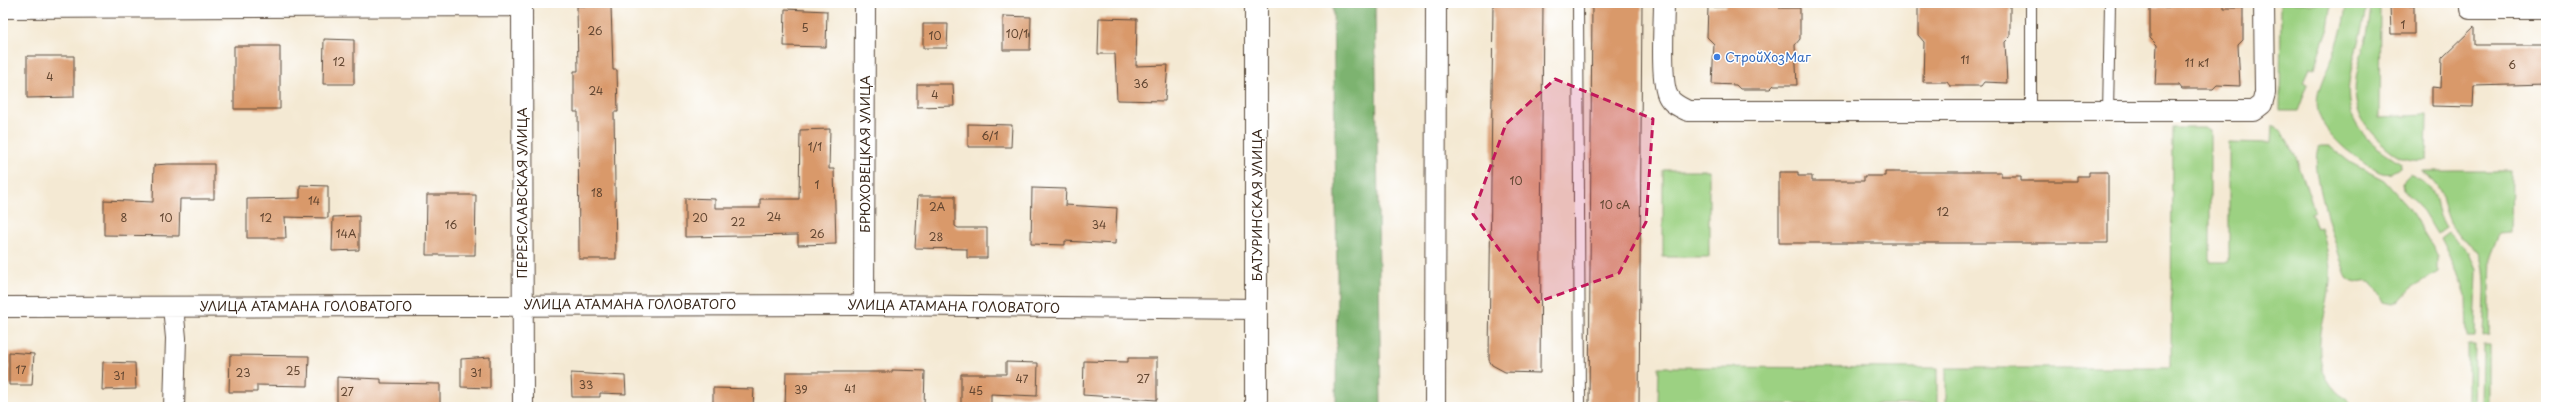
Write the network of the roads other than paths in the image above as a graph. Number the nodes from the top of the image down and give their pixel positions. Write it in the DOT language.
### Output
graph roads {
  1 [pos="865,3"];
  2 [pos="1256,3"];
  3 [pos="1436,3"];
  4 [pos="1578,3"];
  5 [pos="1664,3"];
  6 [pos="2031,3"];
  7 [pos="2110,3"];
  8 [pos="2264,3"];
  9 [pos="522,5"];
  10 [pos="2470,6"];
  11 [pos="3,8"];
  12 [pos="2546,9"];
  13 [pos="2031,113"];
  14 [pos="2108,113"];
  15 [pos="523,304"];
  16 [pos="864,305"];
  17 [pos="3,307"];
  18 [pos="173,307"];
  19 [pos="1257,309"];
  20 [pos="174,407"];
  21 [pos="523,407"];
  22 [pos="1256,407"];
  23 [pos="1435,407"];
  24 [pos="1580,407"];
  1 -- 16 [label="street, БРЮХОВЕЦКАЯ УЛИЦА"];
  2 -- 19 [label="street, БАТУРИНСКАЯ УЛИЦА"];
  3 -- 23 [label="street"];
  4 -- 24 [label="lane"];
  5 -- 13 [label="street"];
  6 -- 13 [label="lane"];
  7 -- 14 [label="lane"];
  8 -- 14 [label="street"];
  9 -- 11 [label="street"];
  9 -- 15 [label="street, ПЕРЕЯСЛАВСКАЯ УЛИЦА"];
  10 -- 12 [label="street"];
  13 -- 14 [label="street"];
  15 -- 16 [label="street, УЛИЦА АТАМАНА ГОЛОВАТОГО"];
  15 -- 18 [label="street, УЛИЦА АТАМАНА ГОЛОВАТОГО"];
  15 -- 21 [label="street, ПЕРЕЯСЛАВСКАЯ УЛИЦА"];
  16 -- 19 [label="street, УЛИЦА АТАМАНА ГОЛОВАТОГО"];
  17 -- 18 [label="street, УЛИЦА АТАМАНА ГОЛОВАТОГО"];
  18 -- 20 [label="street"];
  19 -- 22 [label="street, БАТУРИНСКАЯ УЛИЦА"];
}
